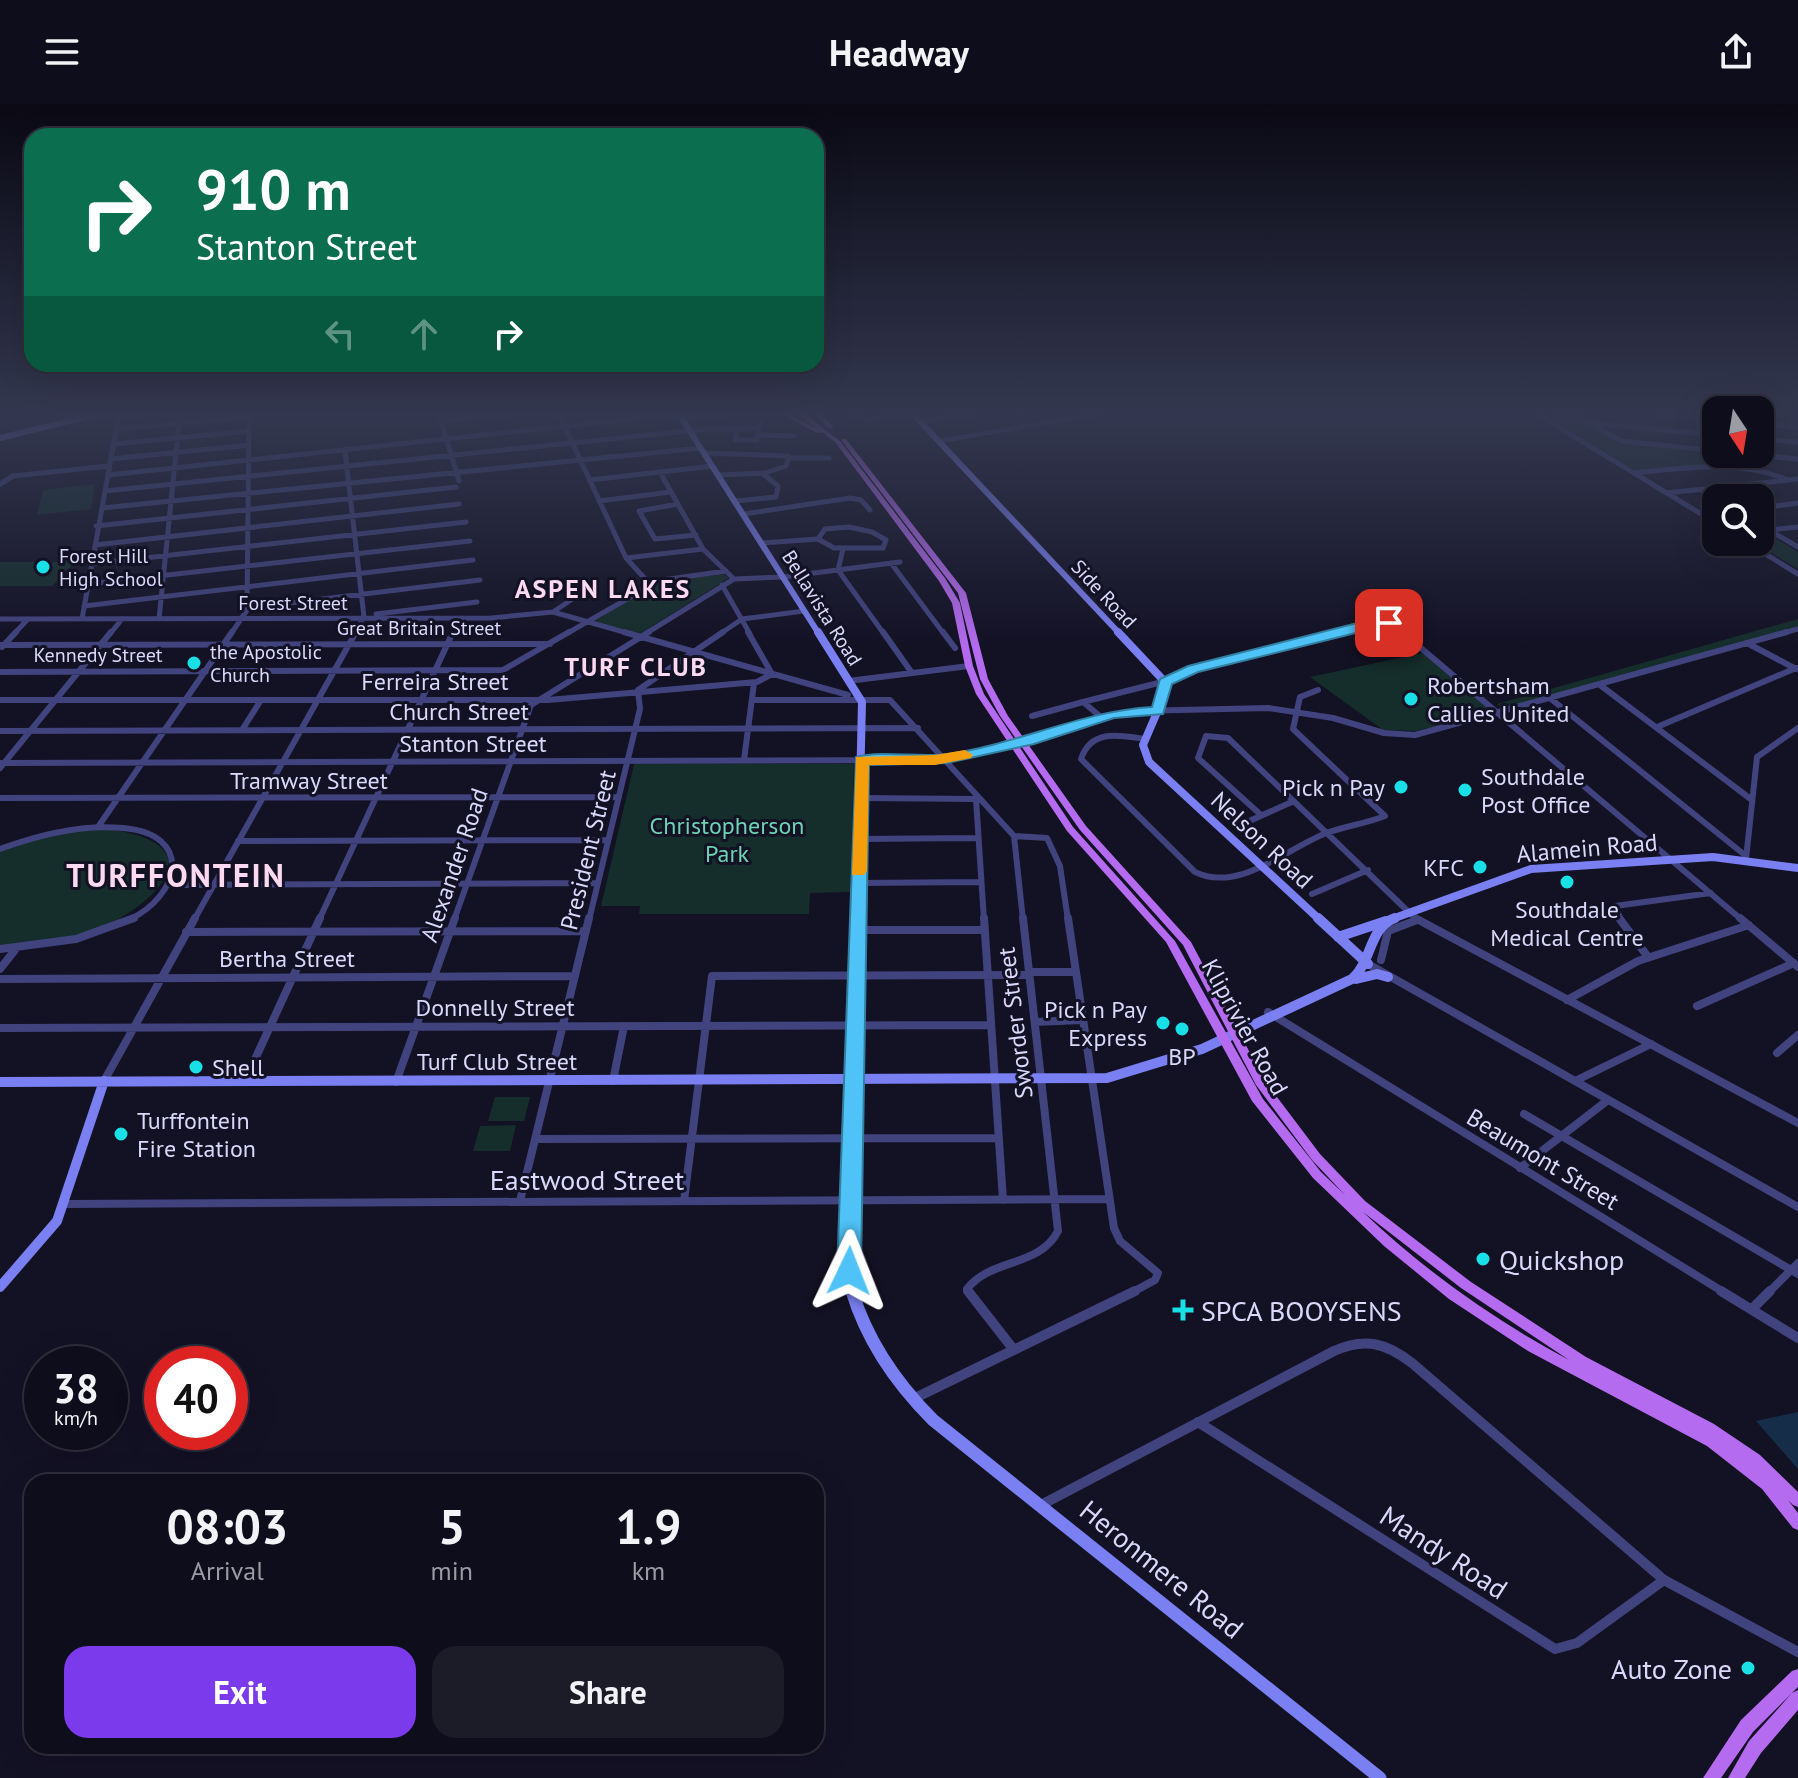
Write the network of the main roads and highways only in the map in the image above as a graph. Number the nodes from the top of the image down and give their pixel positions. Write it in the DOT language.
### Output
graph roads {
  1 [pos="875,492"];
  2 [pos="885,492"];
  3 [pos="1018,743"];
  4 [pos="1226,1035"];
  5 [pos="1798,1501"];
  6 [pos="1798,1524"];
  7 [pos="1798,1676"];
  8 [pos="1798,1698"];
  9 [pos="1715,1776"];
  10 [pos="1736,1778"];
  1 -- 3 [label="main road, Kliprivier Road"];
  2 -- 3 [label="main road, Kliprivier Road"];
  3 -- 4 [label="main road, Kliprivier Road"];
  4 -- 5 [label="main road, Kliprivier Road"];
  4 -- 6 [label="main road, Kliprivier Road"];
  7 -- 9 [label="main road"];
  8 -- 10 [label="main road"];
}
